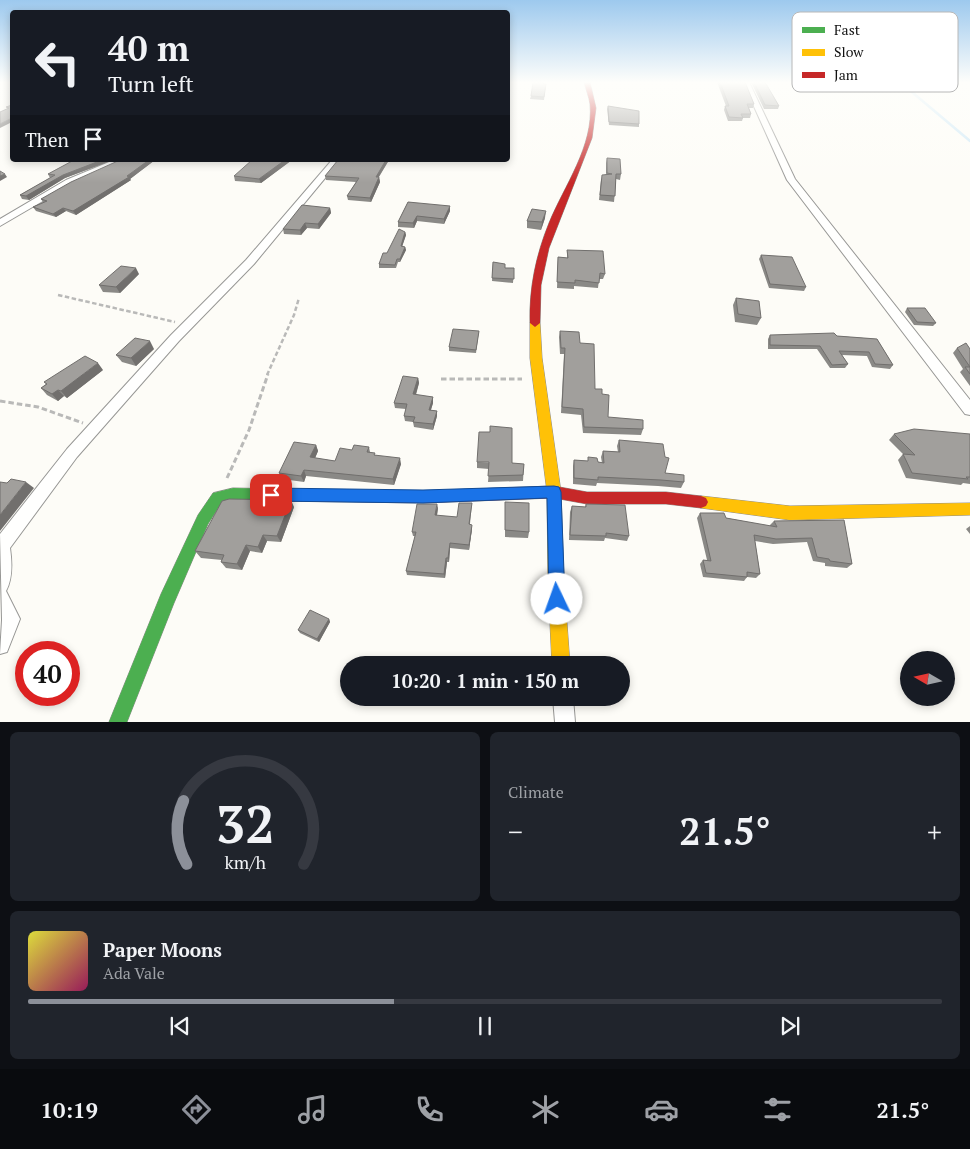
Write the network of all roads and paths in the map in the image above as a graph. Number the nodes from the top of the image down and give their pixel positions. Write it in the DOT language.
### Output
graph roads {
  1 [pos="592,116"];
  2 [pos="761,116"];
  3 [pos="116,162"];
  4 [pos="334,162"];
  5 [pos="0,223"];
  6 [pos="58,295"];
  7 [pos="299,298"];
  8 [pos="188,325"];
  9 [pos="441,379"];
  10 [pos="538,379"];
  11 [pos="0,400"];
  12 [pos="970,410"];
  13 [pos="96,426"];
  14 [pos="554,492"];
  15 [pos="218,497"];
  16 [pos="970,510"];
  17 [pos="1,547"];
  18 [pos="0,585"];
  19 [pos="0,598"];
  20 [pos="0,644"];
  21 [pos="560,656"];
  22 [pos="564,706"];
  23 [pos="118,722"];
  24 [pos="565,722"];
  1 -- 10 [label="street"];
  2 -- 12 [label="street"];
  3 -- 5 [label="street"];
  4 -- 8 [label="street"];
  6 -- 8 [label="path"];
  7 -- 15 [label="path"];
  8 -- 13 [label="street"];
  9 -- 10 [label="path"];
  10 -- 14 [label="street"];
  11 -- 13 [label="path"];
  13 -- 17 [label="street"];
  14 -- 15 [label="street"];
  14 -- 16 [label="street"];
  14 -- 21 [label="street"];
  15 -- 23 [label="street"];
  17 -- 18 [label="street"];
  19 -- 20 [label="street"];
  22 -- 24 [label="street"];
}
